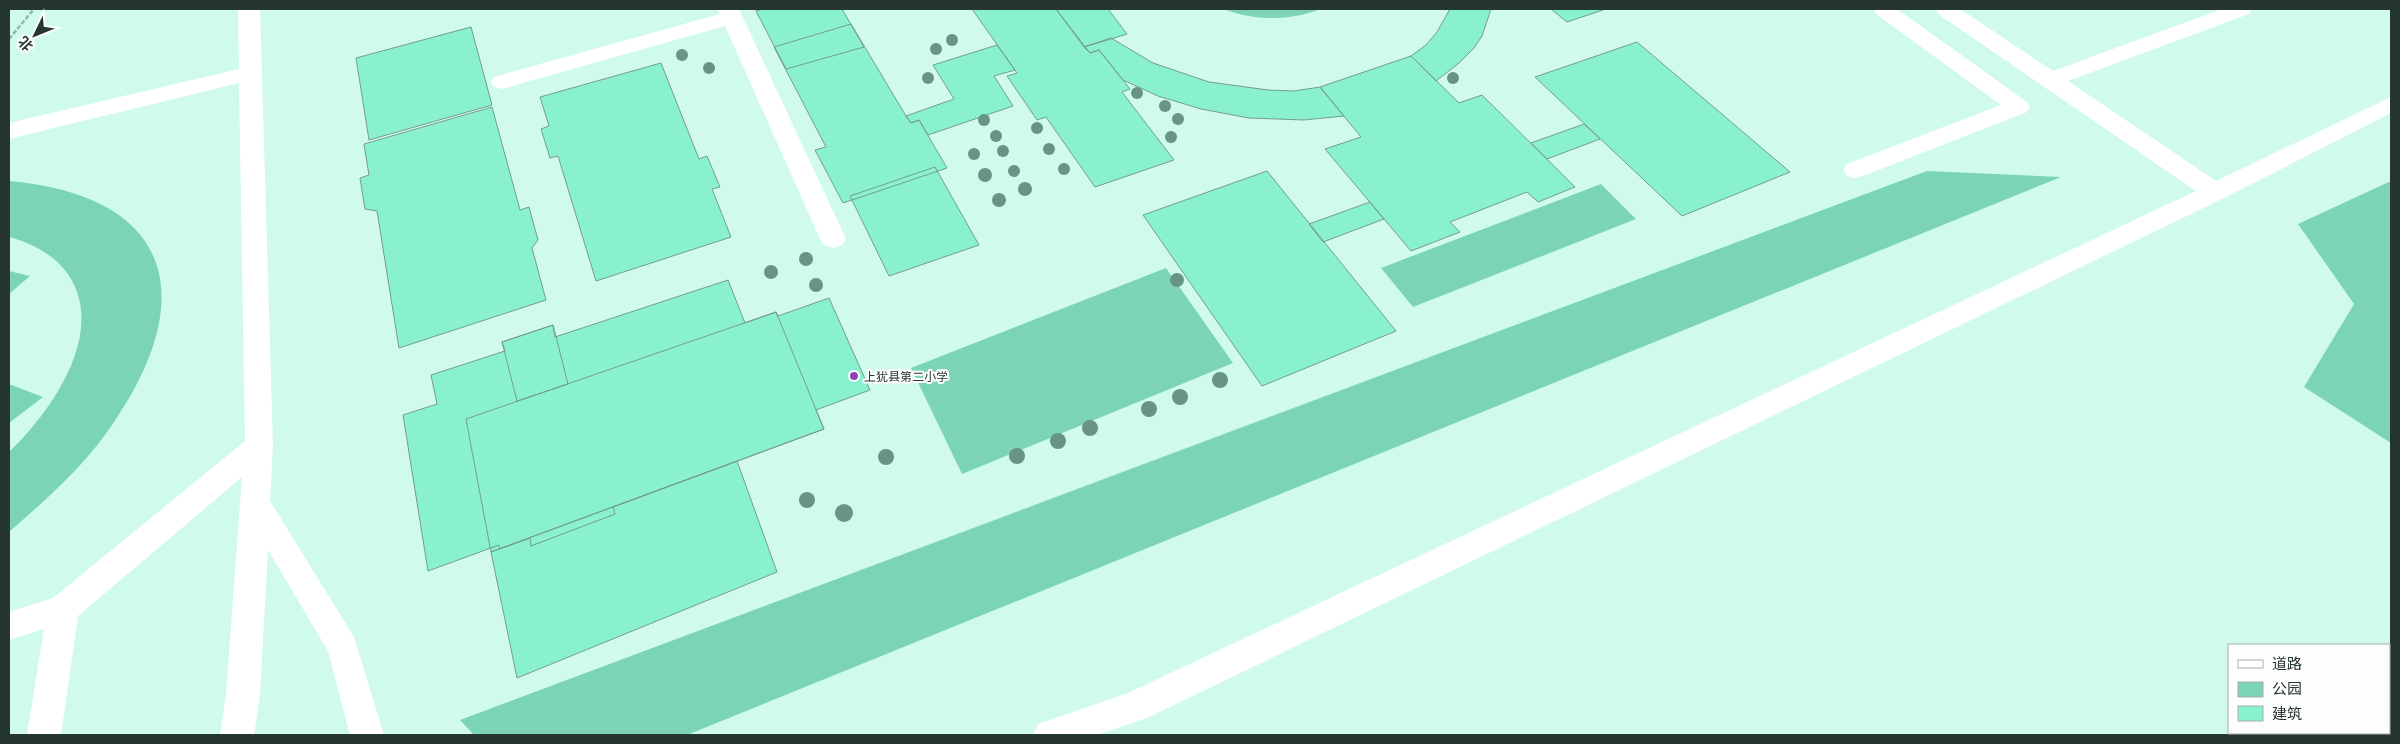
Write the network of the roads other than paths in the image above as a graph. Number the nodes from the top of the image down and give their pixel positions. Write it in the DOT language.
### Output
graph roads {
  1 [pos="249,9"];
  2 [pos="1884,9"];
  3 [pos="1946,9"];
  4 [pos="2242,9"];
  5 [pos="729,13"];
  6 [pos="250,73"];
  7 [pos="2050,80"];
  8 [pos="502,82"];
  9 [pos="2391,104"];
  10 [pos="9,130"];
  11 [pos="1855,170"];
  12 [pos="2215,192"];
  13 [pos="833,239"];
  14 [pos="259,446"];
  15 [pos="256,502"];
  16 [pos="63,609"];
  17 [pos="9,626"];
  18 [pos="44,735"];
  19 [pos="237,735"];
  20 [pos="367,735"];
  21 [pos="1050,735"];
  1 -- 6 [label="street"];
  2 -- 11 [label="street"];
  3 -- 7 [label="street"];
  4 -- 7 [label="street"];
  5 -- 8 [label="street"];
  5 -- 13 [label="street"];
  6 -- 10 [label="street"];
  6 -- 14 [label="street"];
  7 -- 12 [label="street"];
  9 -- 12 [label="street"];
  12 -- 21 [label="street"];
  14 -- 15 [label="street"];
  14 -- 16 [label="street"];
  15 -- 19 [label="street"];
  15 -- 20 [label="street"];
  16 -- 17 [label="street"];
  16 -- 18 [label="street"];
}
